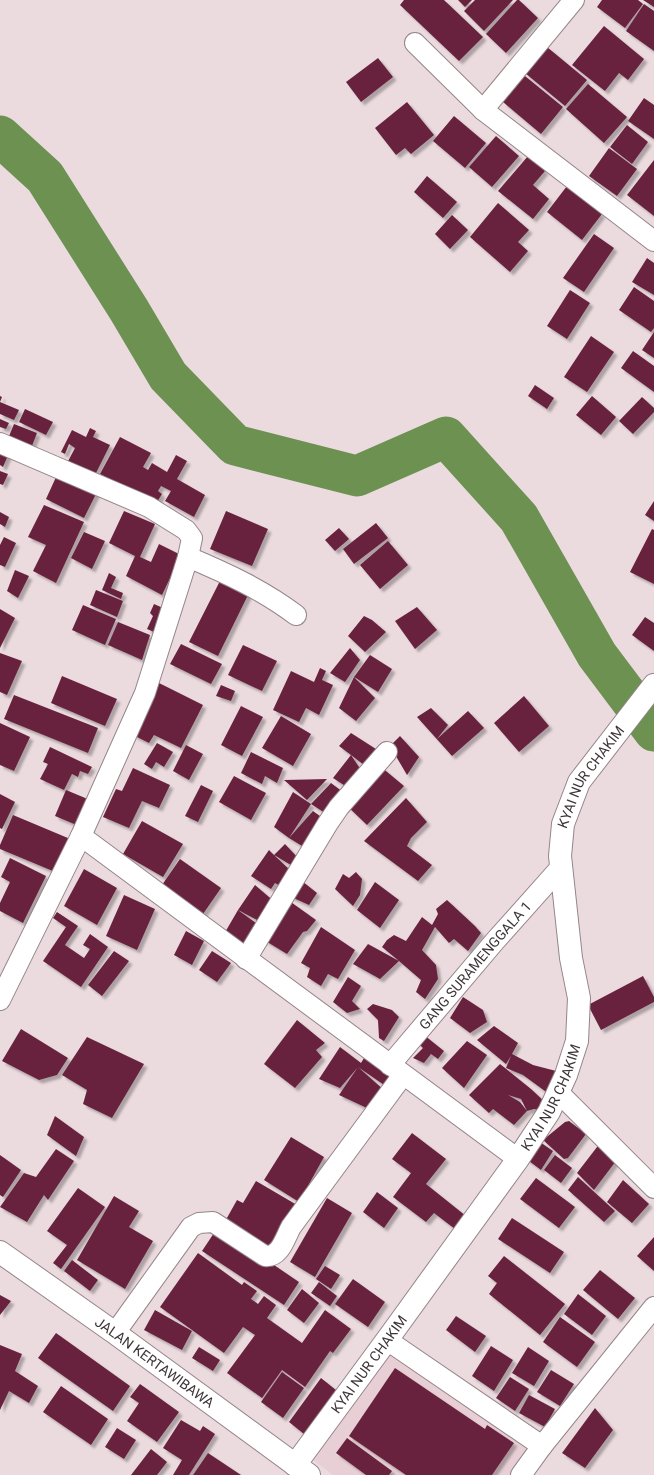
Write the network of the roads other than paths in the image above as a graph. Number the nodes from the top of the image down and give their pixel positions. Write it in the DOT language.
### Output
graph roads {
  1 [pos="574,0"];
  2 [pos="415,43"];
  3 [pos="483,110"];
  4 [pos="653,238"];
  5 [pos="0,443"];
  6 [pos="188,557"];
  7 [pos="296,615"];
  8 [pos="654,685"];
  9 [pos="387,752"];
  10 [pos="81,836"];
  11 [pos="562,868"];
  12 [pos="246,958"];
  13 [pos="0,1000"];
  14 [pos="396,1070"];
  15 [pos="558,1092"];
  16 [pos="518,1159"];
  17 [pos="654,1188"];
  18 [pos="0,1252"];
  19 [pos="650,1319"];
  20 [pos="115,1333"];
  21 [pos="387,1340"];
  22 [pos="542,1446"];
  23 [pos="297,1472"];
  24 [pos="521,1475"];
  1 -- 3 [label="street"];
  2 -- 3 [label="street"];
  3 -- 4 [label="street"];
  5 -- 6 [label="street"];
  6 -- 7 [label="street"];
  6 -- 10 [label="street"];
  8 -- 11 [label="street, KYAI NUR CHAKIM"];
  9 -- 12 [label="street"];
  10 -- 12 [label="street"];
  10 -- 13 [label="street"];
  11 -- 14 [label="street, GANG SURAMENGGALA 1"];
  11 -- 15 [label="street, KYAI NUR CHAKIM"];
  12 -- 14 [label="street"];
  14 -- 16 [label="street"];
  14 -- 20 [label="street, GANG SURAMENGGALA 1"];
  15 -- 16 [label="street, KYAI NUR CHAKIM"];
  15 -- 17 [label="street"];
  16 -- 21 [label="street, KYAI NUR CHAKIM"];
  18 -- 20 [label="street, JALAN KERTAWIBAWA"];
  19 -- 22 [label="street"];
  20 -- 23 [label="street, JALAN KERTAWIBAWA"];
  21 -- 22 [label="street"];
  21 -- 23 [label="street, KYAI NUR CHAKIM"];
  22 -- 24 [label="street"];
}
